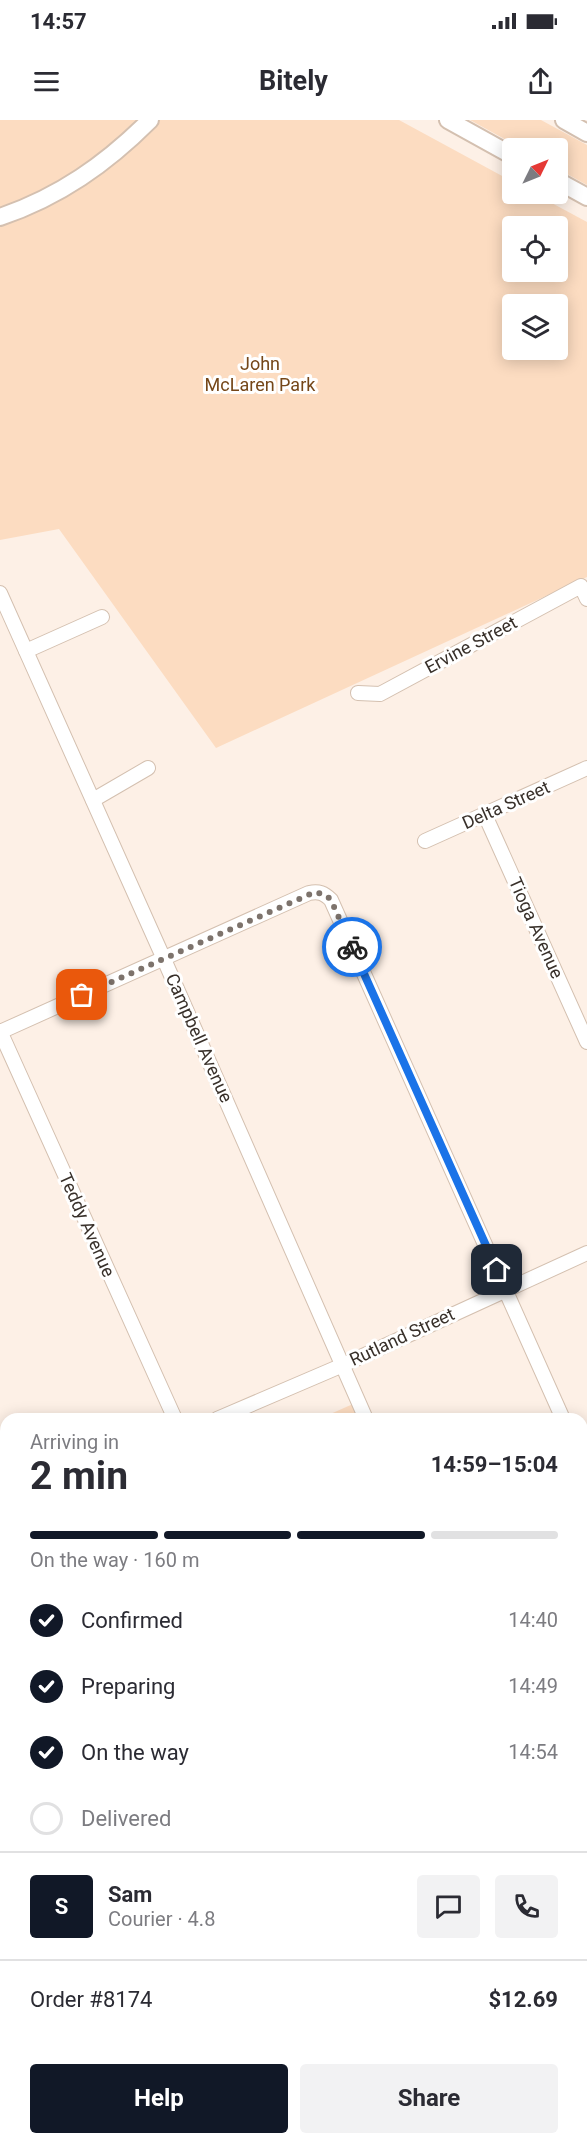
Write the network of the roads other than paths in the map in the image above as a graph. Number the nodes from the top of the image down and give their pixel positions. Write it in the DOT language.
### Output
graph roads {
  1 [pos="150,120"];
  2 [pos="448,120"];
  3 [pos="569,121"];
  4 [pos="587,133"];
  5 [pos="502,150"];
  6 [pos="568,187"];
  7 [pos="587,197"];
  8 [pos="0,217"];
  9 [pos="584,592"];
  10 [pos="0,593"];
  11 [pos="102,617"];
  12 [pos="26,651"];
  13 [pos="358,693"];
  14 [pos="148,768"];
  15 [pos="587,768"];
  16 [pos="93,800"];
  17 [pos="485,815"];
  18 [pos="425,841"];
  19 [pos="163,957"];
  20 [pos="0,1032"];
  21 [pos="587,1042"];
  22 [pos="587,1253"];
  23 [pos="506,1289"];
  24 [pos="343,1365"];
  25 [pos="172,1413"];
  26 [pos="231,1413"];
  27 [pos="363,1413"];
  28 [pos="560,1413"];
  1 -- 8 [label="street"];
  2 -- 5 [label="street"];
  3 -- 4 [label="street"];
  6 -- 7 [label="street"];
  9 -- 13 [label="street, Ervine Street"];
  10 -- 12 [label="street, Campbell Avenue"];
  11 -- 12 [label="street"];
  12 -- 16 [label="street, Campbell Avenue"];
  14 -- 16 [label="street"];
  15 -- 17 [label="street, Delta Street"];
  16 -- 19 [label="street, Campbell Avenue"];
  17 -- 18 [label="street, Delta Street"];
  17 -- 21 [label="street, Tioga Avenue"];
  19 -- 20 [label="street"];
  19 -- 23 [label="street"];
  19 -- 24 [label="street, Campbell Avenue"];
  20 -- 25 [label="street, Teddy Avenue"];
  22 -- 23 [label="street, Rutland Street"];
  23 -- 24 [label="street, Rutland Street"];
  23 -- 28 [label="street"];
  24 -- 26 [label="street, Rutland Street"];
  24 -- 27 [label="street, Campbell Avenue"];
}
